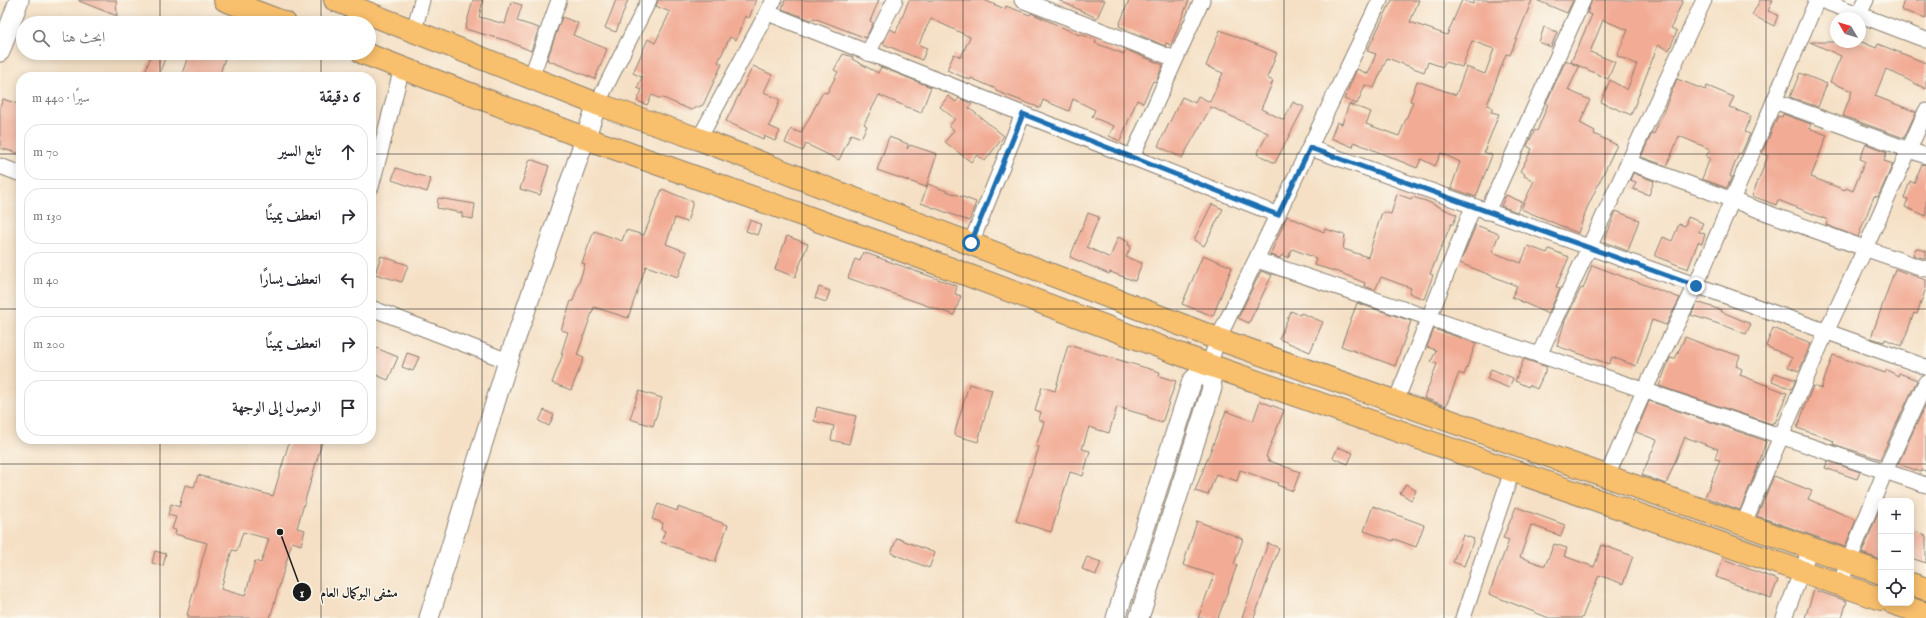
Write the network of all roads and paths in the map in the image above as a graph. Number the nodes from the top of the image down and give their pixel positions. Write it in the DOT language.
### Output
graph roads {
  1 [pos="19,0"];
  2 [pos="225,0"];
  3 [pos="335,0"];
  4 [pos="422,0"];
  5 [pos="560,0"];
  6 [pos="649,0"];
  7 [pos="894,0"];
  8 [pos="1022,0"];
  9 [pos="1202,0"];
  10 [pos="1380,0"];
  11 [pos="1582,0"];
  12 [pos="1704,0"];
  13 [pos="1817,0"];
  14 [pos="1821,0"];
  15 [pos="1866,0"];
  16 [pos="771,6"];
  17 [pos="1854,12"];
  18 [pos="1860,12"];
  19 [pos="266,16"];
  20 [pos="376,16"];
  21 [pos="376,16"];
  22 [pos="1866,17"];
  23 [pos="414,31"];
  24 [pos="1926,40"];
  25 [pos="0,52"];
  26 [pos="868,53"];
  27 [pos="376,58"];
  28 [pos="1175,60"];
  29 [pos="402,68"];
  30 [pos="531,78"];
  31 [pos="1774,101"];
  32 [pos="597,104"];
  33 [pos="1926,111"];
  34 [pos="1023,114"];
  35 [pos="585,138"];
  36 [pos="699,139"];
  37 [pos="1310,148"];
  38 [pos="1910,150"];
  39 [pos="1926,156"];
  40 [pos="1132,157"];
  41 [pos="1628,162"];
  42 [pos="0,166"];
  43 [pos="376,168"];
  44 [pos="16,172"];
  45 [pos="1733,199"];
  46 [pos="1473,206"];
  47 [pos="1487,212"];
  48 [pos="1278,215"];
  49 [pos="971,243"];
  50 [pos="1588,248"];
  51 [pos="1865,249"];
  52 [pos="1257,260"];
  53 [pos="1926,269"];
  54 [pos="1696,286"];
  55 [pos="376,310"];
  56 [pos="1428,318"];
  57 [pos="1826,332"];
  58 [pos="1218,339"];
  59 [pos="1539,355"];
  60 [pos="508,361"];
  61 [pos="1209,365"];
  62 [pos="1926,367"];
  63 [pos="1926,382"];
  64 [pos="1644,391"];
  65 [pos="1396,401"];
  66 [pos="1782,437"];
  67 [pos="1512,471"];
  68 [pos="1885,471"];
  69 [pos="1607,476"];
  70 [pos="1926,485"];
  71 [pos="1743,525"];
  72 [pos="1810,549"];
  73 [pos="1848,561"];
  74 [pos="1878,572"];
  75 [pos="1802,573"];
  76 [pos="1914,585"];
  77 [pos="1839,586"];
  78 [pos="1926,589"];
  79 [pos="1878,598"];
  80 [pos="1902,606"];
  81 [pos="1926,614"];
  82 [pos="429,618"];
  83 [pos="1116,618"];
  84 [pos="1139,618"];
  85 [pos="1463,618"];
  86 [pos="1784,618"];
  1 -- 25 [label="street"];
  2 -- 19 [label="highway"];
  3 -- 21 [label="highway"];
  4 -- 23 [label="street"];
  5 -- 30 [label="street"];
  6 -- 32 [label="street"];
  7 -- 26 [label="street"];
  8 -- 28 [label="street"];
  9 -- 28 [label="street"];
  10 -- 37 [label="street"];
  11 -- 47 [label="street"];
  12 -- 41 [label="street"];
  13 -- 31 [label="street"];
  14 -- 17 [label="street"];
  15 -- 18 [label="street"];
  16 -- 26 [label="street"];
  16 -- 36 [label="street"];
  20 -- 23 [label="highway"];
  22 -- 24 [label="street"];
  23 -- 30 [label="highway"];
  26 -- 34 [label="street"];
  27 -- 29 [label="highway"];
  28 -- 40 [label="street"];
  29 -- 35 [label="highway"];
  29 -- 43 [label="street"];
  30 -- 32 [label="highway"];
  31 -- 38 [label="street"];
  31 -- 45 [label="street"];
  32 -- 35 [label="street"];
  32 -- 36 [label="highway"];
  33 -- 38 [label="street"];
  34 -- 40 [label="street"];
  34 -- 49 [label="street"];
  35 -- 60 [label="street"];
  35 -- 61 [label="highway"];
  36 -- 49 [label="highway"];
  37 -- 46 [label="street"];
  37 -- 48 [label="street"];
  38 -- 39 [label="street"];
  38 -- 51 [label="street"];
  40 -- 48 [label="street"];
  41 -- 45 [label="street"];
  41 -- 50 [label="street"];
  42 -- 44 [label="street"];
  45 -- 51 [label="street"];
  45 -- 54 [label="street"];
  46 -- 47 [label="street"];
  46 -- 56 [label="street"];
  47 -- 50 [label="street"];
  48 -- 52 [label="street"];
  49 -- 58 [label="highway"];
  50 -- 54 [label="street"];
  50 -- 59 [label="street"];
  51 -- 53 [label="street"];
  51 -- 57 [label="street"];
  52 -- 56 [label="street"];
  52 -- 58 [label="street"];
  54 -- 57 [label="street"];
  54 -- 64 [label="street"];
  55 -- 60 [label="street"];
  56 -- 59 [label="street"];
  56 -- 65 [label="street"];
  57 -- 62 [label="street"];
  57 -- 66 [label="street"];
  58 -- 61 [label="street"];
  58 -- 65 [label="highway"];
  59 -- 64 [label="street"];
  60 -- 82 [label="street"];
  61 -- 67 [label="highway"];
  61 -- 83 [label="street"];
  61 -- 84 [label="street"];
  63 -- 68 [label="street"];
  64 -- 66 [label="street"];
  64 -- 69 [label="street"];
  65 -- 69 [label="highway"];
  66 -- 68 [label="street"];
  66 -- 71 [label="street"];
  67 -- 75 [label="highway"];
  67 -- 85 [label="street"];
  68 -- 70 [label="street"];
  68 -- 73 [label="street"];
  69 -- 71 [label="highway"];
  71 -- 72 [label="highway"];
  72 -- 73 [label="highway"];
  72 -- 75 [label="street"];
  73 -- 74 [label="highway"];
  73 -- 77 [label="street"];
  75 -- 77 [label="highway"];
  75 -- 86 [label="street"];
  76 -- 78 [label="highway"];
  77 -- 79 [label="highway"];
  80 -- 81 [label="highway"];
}
